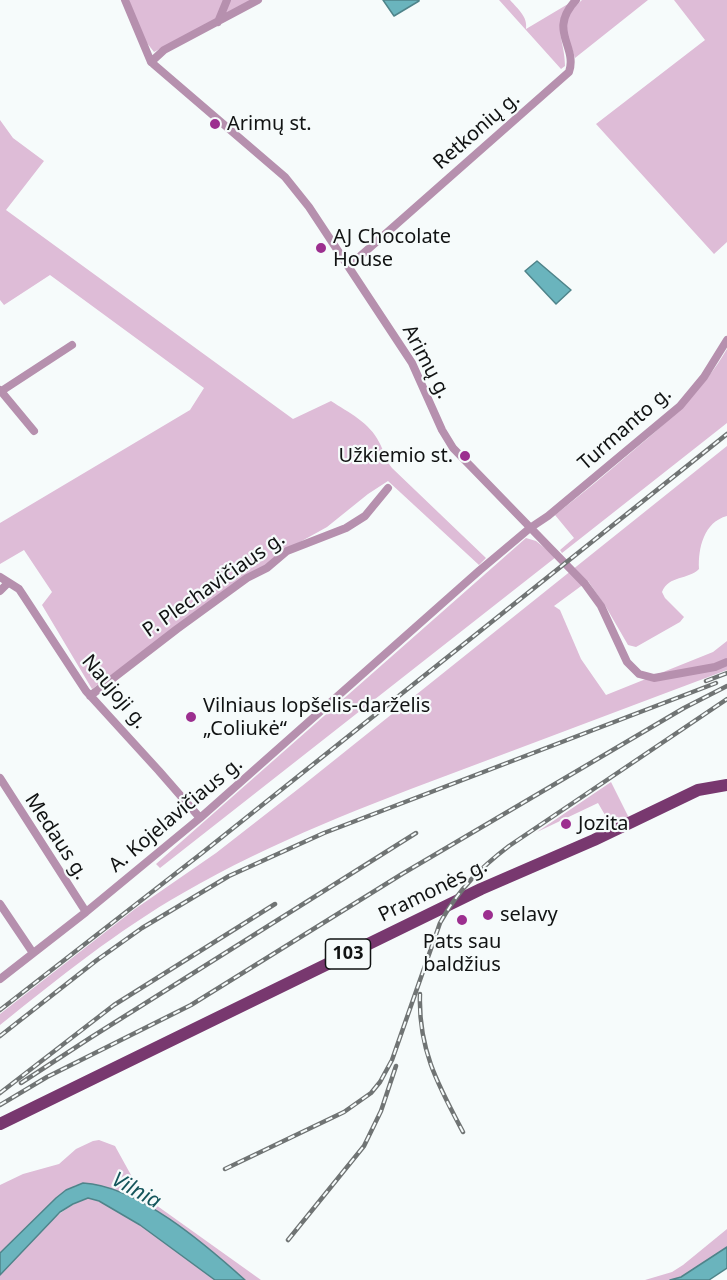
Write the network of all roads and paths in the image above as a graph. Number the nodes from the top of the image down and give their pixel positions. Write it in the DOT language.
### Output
graph roads {
  1 [pos="125,0"];
  2 [pos="227,0"];
  3 [pos="258,0"];
  4 [pos="576,0"];
  5 [pos="218,22"];
  6 [pos="151,62"];
  7 [pos="349,266"];
  8 [pos="727,340"];
  9 [pos="72,345"];
  10 [pos="0,391"];
  11 [pos="34,431"];
  12 [pos="388,488"];
  13 [pos="530,528"];
  14 [pos="0,578"];
  15 [pos="8,583"];
  16 [pos="0,591"];
  17 [pos="727,662"];
  18 [pos="90,696"];
  19 [pos="0,778"];
  20 [pos="727,785"];
  21 [pos="200,819"];
  22 [pos="0,904"];
  23 [pos="86,912"];
  24 [pos="33,953"];
  25 [pos="0,978"];
  26 [pos="0,1124"];
  1 -- 6 [label="street, Arimų g."];
  2 -- 5 [label="street"];
  3 -- 5 [label="street"];
  4 -- 7 [label="street, Retkonių g."];
  5 -- 6 [label="street"];
  6 -- 7 [label="street, Arimų g."];
  7 -- 13 [label="street, Arimų g."];
  8 -- 13 [label="street, Turmanto g."];
  9 -- 10 [label="street"];
  10 -- 11 [label="street"];
  12 -- 18 [label="street, P. Plechavičiaus g."];
  13 -- 17 [label="street, Arimų g."];
  13 -- 21 [label="street, A. Kojelavičiaus g."];
  14 -- 15 [label="street, Naujoji g."];
  15 -- 16 [label="street"];
  15 -- 18 [label="street, Naujoji g."];
  18 -- 21 [label="street, Naujoji g."];
  19 -- 23 [label="street, Medaus g."];
  20 -- 26 [label="main road, Pramonės g. / 103"];
  21 -- 23 [label="street, A. Kojelavičiaus g."];
  22 -- 24 [label="street"];
  23 -- 24 [label="street, A. Kojelavičiaus g."];
  24 -- 25 [label="street, A. Kojelavičiaus g."];
}
